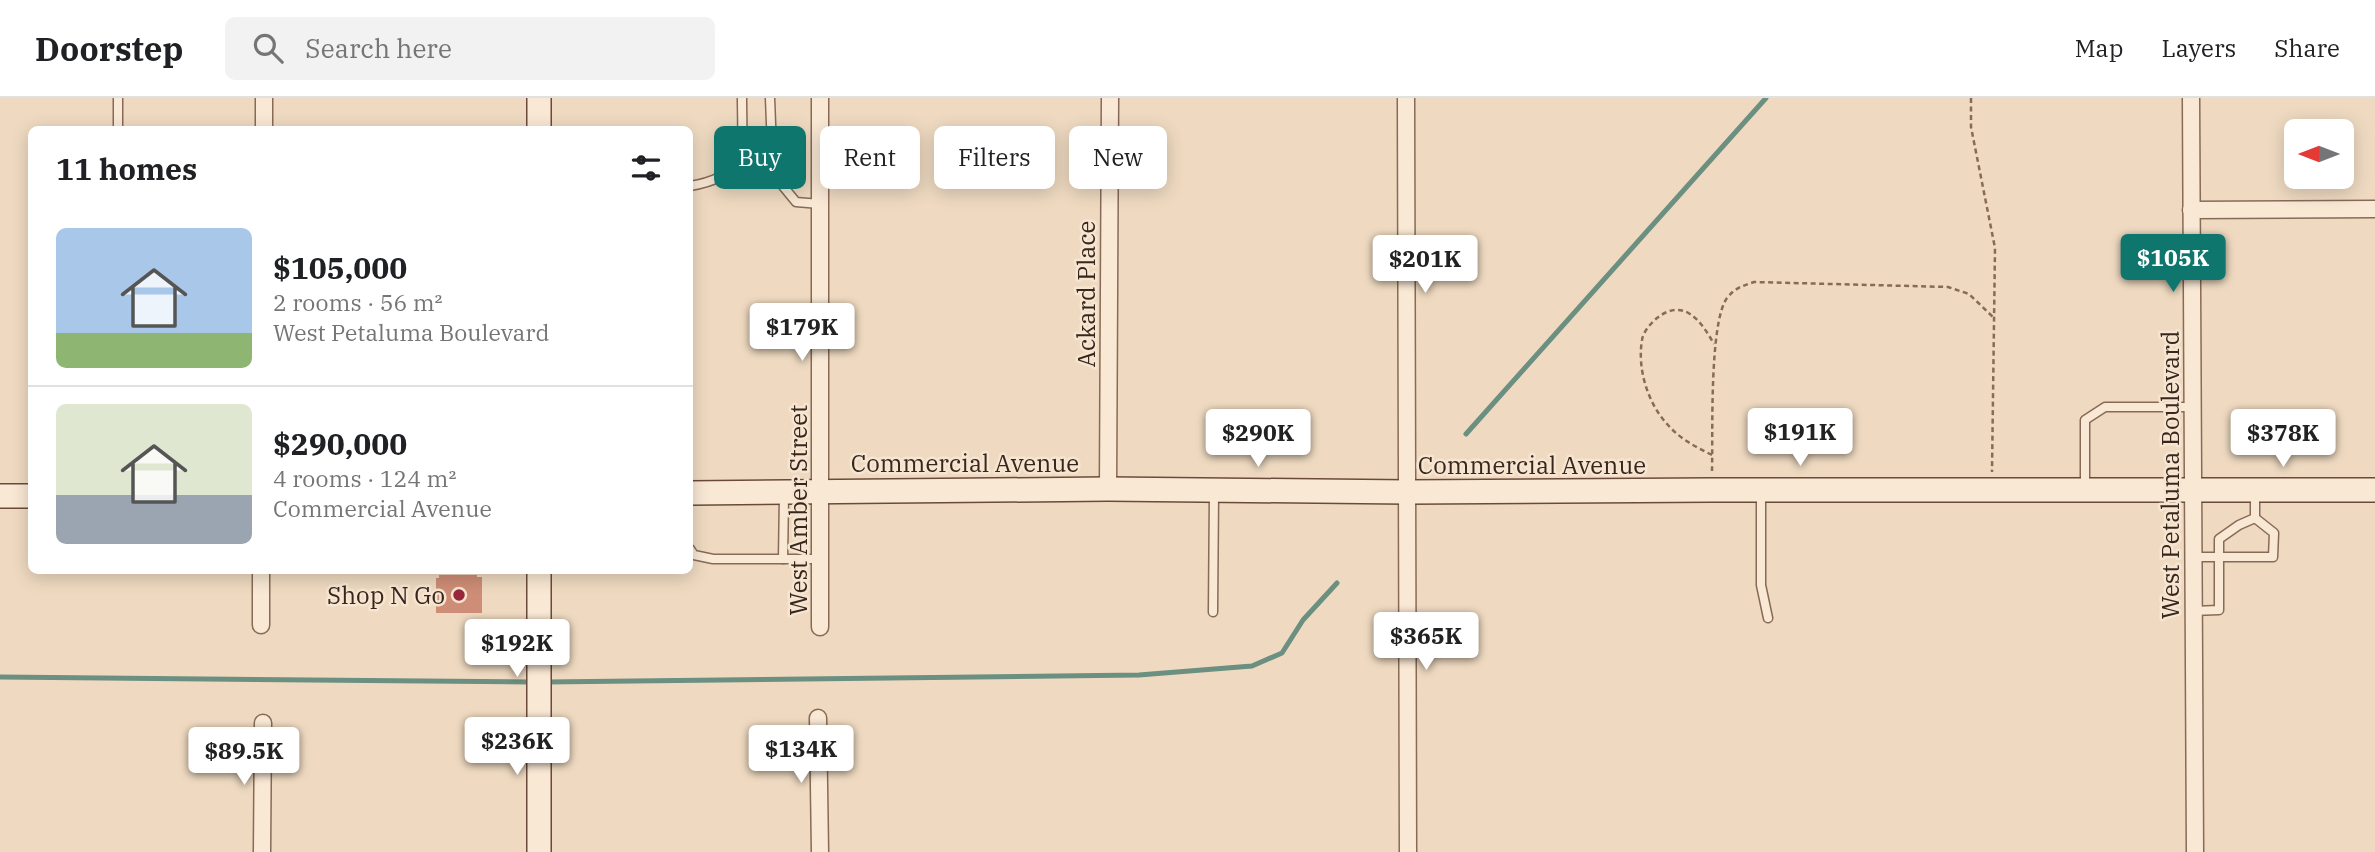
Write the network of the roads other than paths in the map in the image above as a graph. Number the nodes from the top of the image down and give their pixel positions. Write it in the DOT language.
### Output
graph roads {
  1 [pos="118,98"];
  2 [pos="264,98"];
  3 [pos="539,98"];
  4 [pos="742,98"];
  5 [pos="770,98"];
  6 [pos="820,98"];
  7 [pos="1110,98"];
  8 [pos="1406,98"];
  9 [pos="2191,98"];
  10 [pos="118,126"];
  11 [pos="264,126"];
  12 [pos="539,126"];
  13 [pos="742,126"];
  14 [pos="771,126"];
  15 [pos="714,180"];
  16 [pos="693,186"];
  17 [pos="785,189"];
  18 [pos="820,204"];
  19 [pos="2375,209"];
  20 [pos="2191,210"];
  21 [pos="2193,407"];
  22 [pos="1108,489"];
  23 [pos="820,490"];
  24 [pos="1214,490"];
  25 [pos="1761,490"];
  26 [pos="2085,490"];
  27 [pos="2375,490"];
  28 [pos="784,491"];
  29 [pos="2192,491"];
  30 [pos="2256,491"];
  31 [pos="693,492"];
  32 [pos="1408,492"];
  33 [pos="0,496"];
  34 [pos="28,496"];
  35 [pos="2255,519"];
  36 [pos="693,554"];
  37 [pos="2219,556"];
  38 [pos="2192,557"];
  39 [pos="783,559"];
  40 [pos="820,559"];
  41 [pos="261,574"];
  42 [pos="539,574"];
  43 [pos="2192,611"];
  44 [pos="1213,612"];
  45 [pos="1768,618"];
  46 [pos="261,625"];
  47 [pos="820,627"];
  48 [pos="818,718"];
  49 [pos="263,723"];
  50 [pos="262,852"];
  51 [pos="539,852"];
  52 [pos="820,852"];
  53 [pos="1408,852"];
  54 [pos="2194,852"];
  1 -- 10 [label="lane"];
  2 -- 11 [label="street"];
  3 -- 12 [label="street"];
  4 -- 13 [label="lane"];
  5 -- 14 [label="lane"];
  6 -- 18 [label="street, West Amber Street"];
  7 -- 22 [label="street, Ackard Place"];
  8 -- 32 [label="street"];
  9 -- 20 [label="street, West Petaluma Boulevard"];
  15 -- 16 [label="lane"];
  17 -- 18 [label="lane"];
  18 -- 23 [label="street, West Amber Street"];
  19 -- 20 [label="street"];
  20 -- 21 [label="street, West Petaluma Boulevard"];
  21 -- 26 [label="lane"];
  21 -- 29 [label="street, West Petaluma Boulevard"];
  22 -- 23 [label="street, Commercial Avenue"];
  22 -- 24 [label="street, Commercial Avenue"];
  23 -- 28 [label="street, Commercial Avenue"];
  23 -- 40 [label="street, West Amber Street"];
  24 -- 32 [label="street, Commercial Avenue"];
  24 -- 44 [label="lane"];
  25 -- 26 [label="street, Commercial Avenue"];
  25 -- 32 [label="street, Commercial Avenue"];
  25 -- 45 [label="lane"];
  26 -- 29 [label="street, Commercial Avenue"];
  27 -- 30 [label="street, Commercial Avenue"];
  28 -- 31 [label="street, Commercial Avenue"];
  28 -- 39 [label="lane"];
  29 -- 30 [label="street, Commercial Avenue"];
  29 -- 38 [label="street, West Petaluma Boulevard"];
  30 -- 35 [label="lane"];
  32 -- 53 [label="street"];
  33 -- 34 [label="street"];
  35 -- 37 [label="lane"];
  35 -- 37 [label="lane"];
  36 -- 39 [label="lane"];
  37 -- 38 [label="lane"];
  37 -- 43 [label="lane"];
  38 -- 43 [label="street, West Petaluma Boulevard"];
  39 -- 40 [label="lane"];
  40 -- 47 [label="street, West Amber Street"];
  41 -- 46 [label="street"];
  42 -- 51 [label="street"];
  43 -- 54 [label="street, West Petaluma Boulevard"];
  48 -- 52 [label="street"];
  49 -- 50 [label="street"];
}
